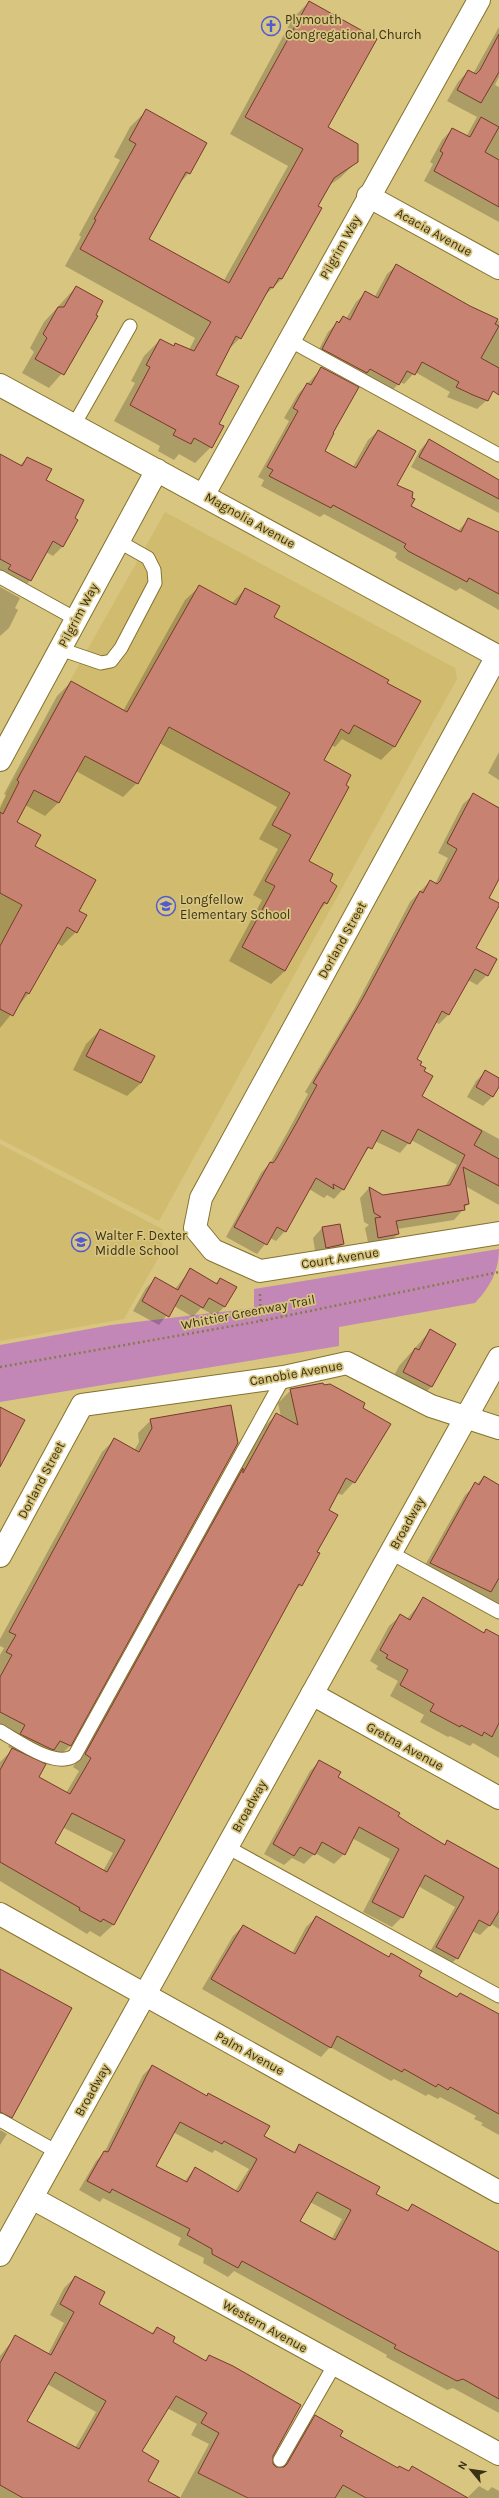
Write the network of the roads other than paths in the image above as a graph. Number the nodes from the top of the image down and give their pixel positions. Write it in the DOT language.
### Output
graph roads {
  1 [pos="479,0"];
  2 [pos="368,196"];
  3 [pos="499,268"];
  4 [pos="130,326"];
  5 [pos="289,340"];
  6 [pos="0,385"];
  7 [pos="74,425"];
  8 [pos="499,455"];
  9 [pos="156,470"];
  10 [pos="204,494"];
  11 [pos="118,541"];
  12 [pos="0,577"];
  13 [pos="76,619"];
  14 [pos="60,648"];
  15 [pos="498,656"];
  16 [pos="0,760"];
  17 [pos="499,1234"];
  18 [pos="260,1271"];
  19 [pos="499,1358"];
  20 [pos="284,1377"];
  21 [pos="82,1404"];
  22 [pos="466,1417"];
  23 [pos="499,1428"];
  24 [pos="391,1553"];
  25 [pos="0,1556"];
  26 [pos="499,1612"];
  27 [pos="312,1694"];
  28 [pos="0,1732"];
  29 [pos="499,1798"];
  30 [pos="226,1847"];
  31 [pos="0,1914"];
  32 [pos="145,1994"];
  33 [pos="499,1996"];
  34 [pos="0,2120"];
  35 [pos="57,2152"];
  36 [pos="499,2192"];
  37 [pos="32,2198"];
  38 [pos="0,2255"];
  39 [pos="335,2364"];
  40 [pos="499,2454"];
  41 [pos="280,2460"];
  1 -- 2 [label="street, Pilgrim Way"];
  2 -- 3 [label="street, Acacia Avenue"];
  2 -- 5 [label="street, Pilgrim Way"];
  4 -- 7 [label="lane"];
  5 -- 8 [label="lane"];
  5 -- 10 [label="street, Pilgrim Way"];
  6 -- 7 [label="street, Magnolia Avenue"];
  7 -- 9 [label="street, Magnolia Avenue"];
  9 -- 10 [label="street, Magnolia Avenue"];
  9 -- 11 [label="street, Pilgrim Way"];
  10 -- 15 [label="street, Magnolia Avenue"];
  11 -- 13 [label="street, Pilgrim Way"];
  11 -- 14 [label="lane"];
  12 -- 13 [label="lane"];
  13 -- 14 [label="street, Pilgrim Way"];
  14 -- 16 [label="street, Pilgrim Way"];
  15 -- 18 [label="street, Dorland Street"];
  17 -- 18 [label="street, Court Avenue"];
  19 -- 22 [label="street, Broadway"];
  20 -- 21 [label="street, Canobie Avenue"];
  20 -- 22 [label="street, Canobie Avenue"];
  20 -- 28 [label="lane"];
  21 -- 25 [label="street, Dorland Street"];
  22 -- 23 [label="street, Canobie Avenue"];
  22 -- 24 [label="street, Broadway"];
  24 -- 26 [label="lane"];
  24 -- 27 [label="street, Broadway"];
  27 -- 29 [label="street, Gretna Avenue"];
  27 -- 30 [label="street, Broadway"];
  30 -- 32 [label="street, Broadway"];
  30 -- 33 [label="lane"];
  31 -- 32 [label="street, Palm Avenue"];
  32 -- 35 [label="street, Broadway"];
  32 -- 36 [label="street, Palm Avenue"];
  34 -- 35 [label="lane"];
  35 -- 37 [label="street, Broadway"];
  37 -- 38 [label="street, Broadway"];
  37 -- 39 [label="street, Western Avenue"];
  39 -- 40 [label="street, Western Avenue"];
  39 -- 41 [label="lane"];
}
